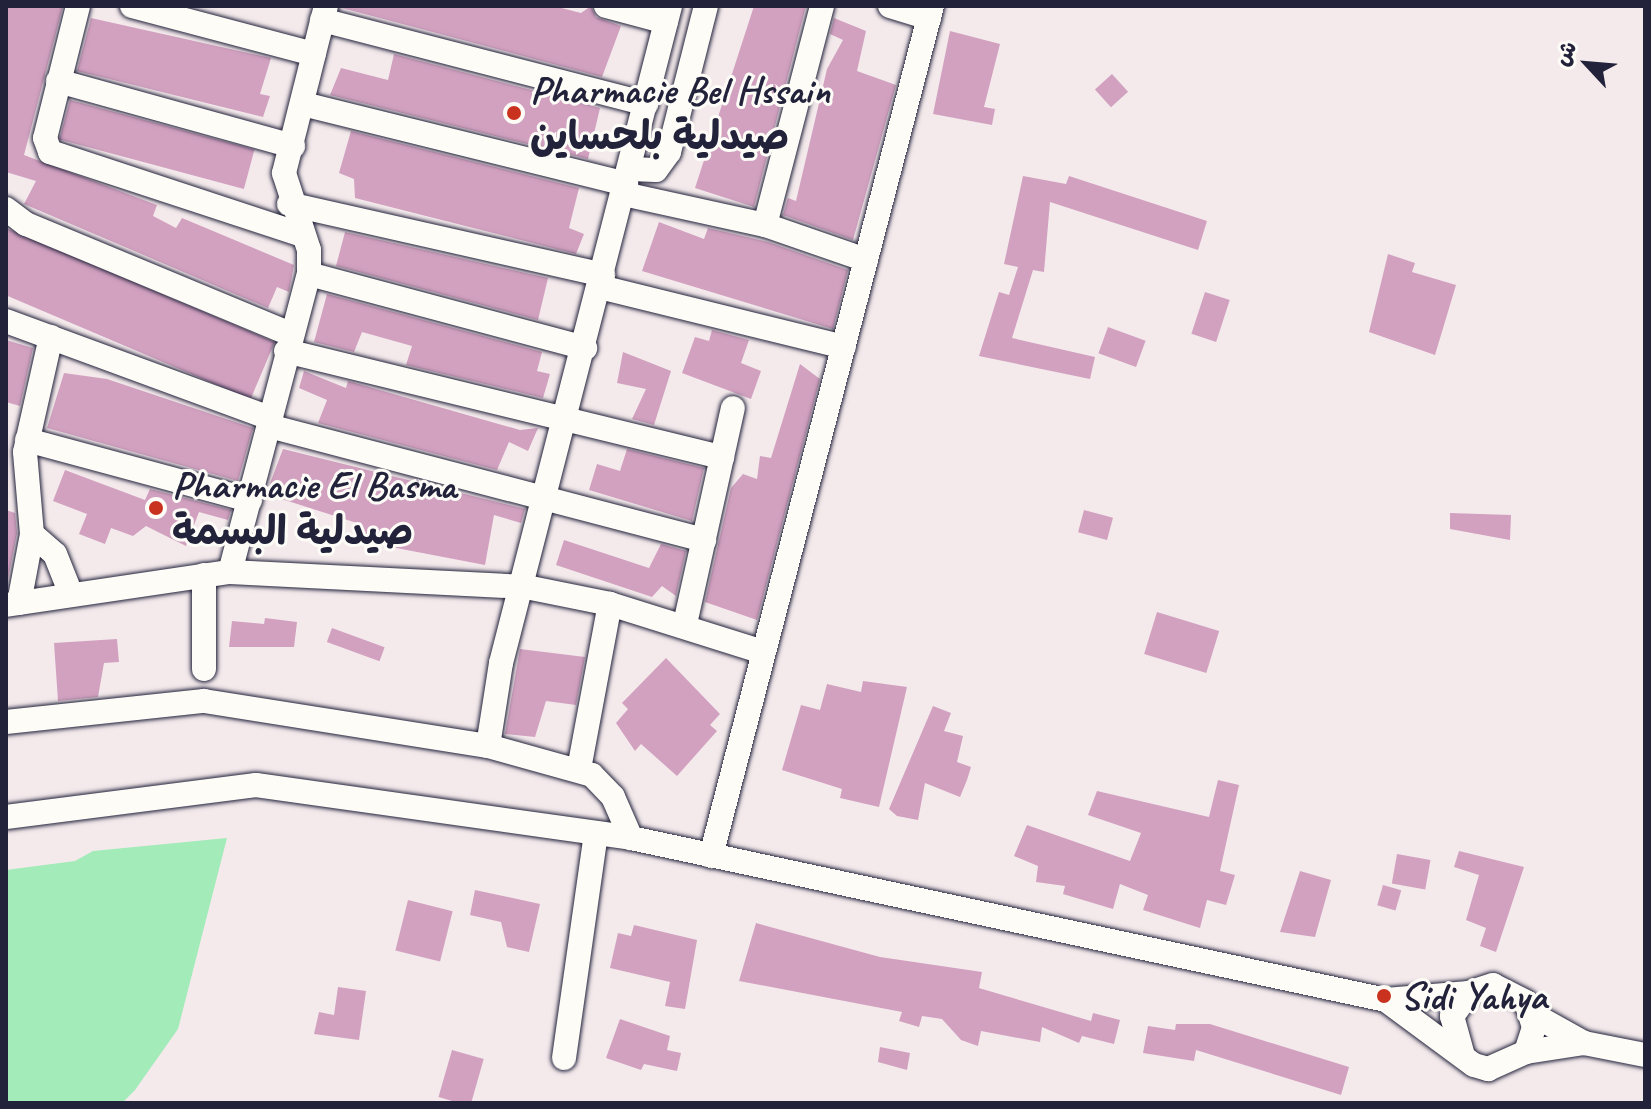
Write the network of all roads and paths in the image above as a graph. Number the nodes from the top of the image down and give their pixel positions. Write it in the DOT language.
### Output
graph roads {
  1 [pos="78,6"];
  2 [pos="132,6"];
  3 [pos="606,6"];
  4 [pos="706,6"];
  5 [pos="822,6"];
  6 [pos="890,6"];
  7 [pos="931,12"];
  8 [pos="324,13"];
  9 [pos="668,14"];
  10 [pos="314,54"];
  11 [pos="58,81"];
  12 [pos="303,104"];
  13 [pos="646,104"];
  14 [pos="293,146"];
  15 [pos="627,182"];
  16 [pos="289,204"];
  17 [pos="6,209"];
  18 [pos="765,225"];
  19 [pos="303,235"];
  20 [pos="866,260"];
  21 [pos="309,274"];
  22 [pos="602,281"];
  23 [pos="6,321"];
  24 [pos="51,337"];
  25 [pos="288,343"];
  26 [pos="844,347"];
  27 [pos="585,348"];
  28 [pos="733,408"];
  29 [pos="269,422"];
  30 [pos="567,424"];
  31 [pos="20,432"];
  32 [pos="722,457"];
  33 [pos="549,495"];
  34 [pos="250,500"];
  35 [pos="16,506"];
  36 [pos="32,534"];
  37 [pos="704,540"];
  38 [pos="230,572"];
  39 [pos="204,575"];
  40 [pos="526,587"];
  41 [pos="71,594"];
  42 [pos="13,604"];
  43 [pos="610,604"];
  44 [pos="685,624"];
  45 [pos="763,652"];
  46 [pos="204,669"];
  47 [pos="6,722"];
  48 [pos="488,746"];
  49 [pos="579,769"];
  50 [pos="6,817"];
  51 [pos="596,833"];
  52 [pos="631,838"];
  53 [pos="711,856"];
  54 [pos="1469,993"];
  55 [pos="1386,1000"];
  56 [pos="1532,1014"];
  57 [pos="1584,1043"];
  58 [pos="1526,1052"];
  59 [pos="1645,1055"];
  60 [pos="1463,1056"];
  61 [pos="564,1058"];
  1 -- 11 [label="street"];
  2 -- 10 [label="street"];
  3 -- 9 [label="street"];
  4 -- 15 [label="street"];
  5 -- 18 [label="street"];
  6 -- 7 [label="street"];
  7 -- 20 [label="street"];
  8 -- 10 [label="street"];
  8 -- 13 [label="street"];
  9 -- 13 [label="street"];
  10 -- 12 [label="street"];
  11 -- 14 [label="street"];
  11 -- 19 [label="street"];
  12 -- 14 [label="street"];
  12 -- 15 [label="street"];
  13 -- 15 [label="street"];
  14 -- 16 [label="street"];
  15 -- 18 [label="street"];
  15 -- 22 [label="street"];
  16 -- 19 [label="street"];
  16 -- 22 [label="street"];
  17 -- 25 [label="street"];
  18 -- 20 [label="street"];
  19 -- 21 [label="street"];
  20 -- 26 [label="street"];
  21 -- 25 [label="street"];
  21 -- 27 [label="street"];
  22 -- 26 [label="street"];
  22 -- 27 [label="street"];
  23 -- 24 [label="street"];
  24 -- 29 [label="street"];
  24 -- 31 [label="street"];
  25 -- 29 [label="street"];
  25 -- 30 [label="street"];
  26 -- 45 [label="street"];
  27 -- 30 [label="street"];
  28 -- 32 [label="street"];
  29 -- 33 [label="street"];
  29 -- 34 [label="street"];
  30 -- 32 [label="street"];
  30 -- 33 [label="street"];
  31 -- 34 [label="street"];
  31 -- 35 [label="street"];
  32 -- 37 [label="street"];
  33 -- 37 [label="street"];
  33 -- 40 [label="street"];
  34 -- 38 [label="street"];
  35 -- 36 [label="street"];
  36 -- 41 [label="street"];
  36 -- 42 [label="street"];
  37 -- 44 [label="street"];
  38 -- 39 [label="street"];
  38 -- 40 [label="street"];
  39 -- 41 [label="street"];
  39 -- 46 [label="street"];
  40 -- 43 [label="street"];
  40 -- 48 [label="street"];
  41 -- 42 [label="street"];
  43 -- 44 [label="street"];
  43 -- 49 [label="street"];
  44 -- 45 [label="street"];
  45 -- 53 [label="street"];
  47 -- 48 [label="street"];
  48 -- 49 [label="street"];
  49 -- 52 [label="street"];
  50 -- 51 [label="street"];
  51 -- 52 [label="street"];
  51 -- 61 [label="street"];
  52 -- 53 [label="street"];
  53 -- 55 [label="street"];
  54 -- 55 [label="street"];
  54 -- 56 [label="street"];
  54 -- 60 [label="street"];
  55 -- 60 [label="street"];
  56 -- 57 [label="street"];
  56 -- 58 [label="street"];
  57 -- 58 [label="street"];
  57 -- 59 [label="street"];
  58 -- 60 [label="street"];
}
